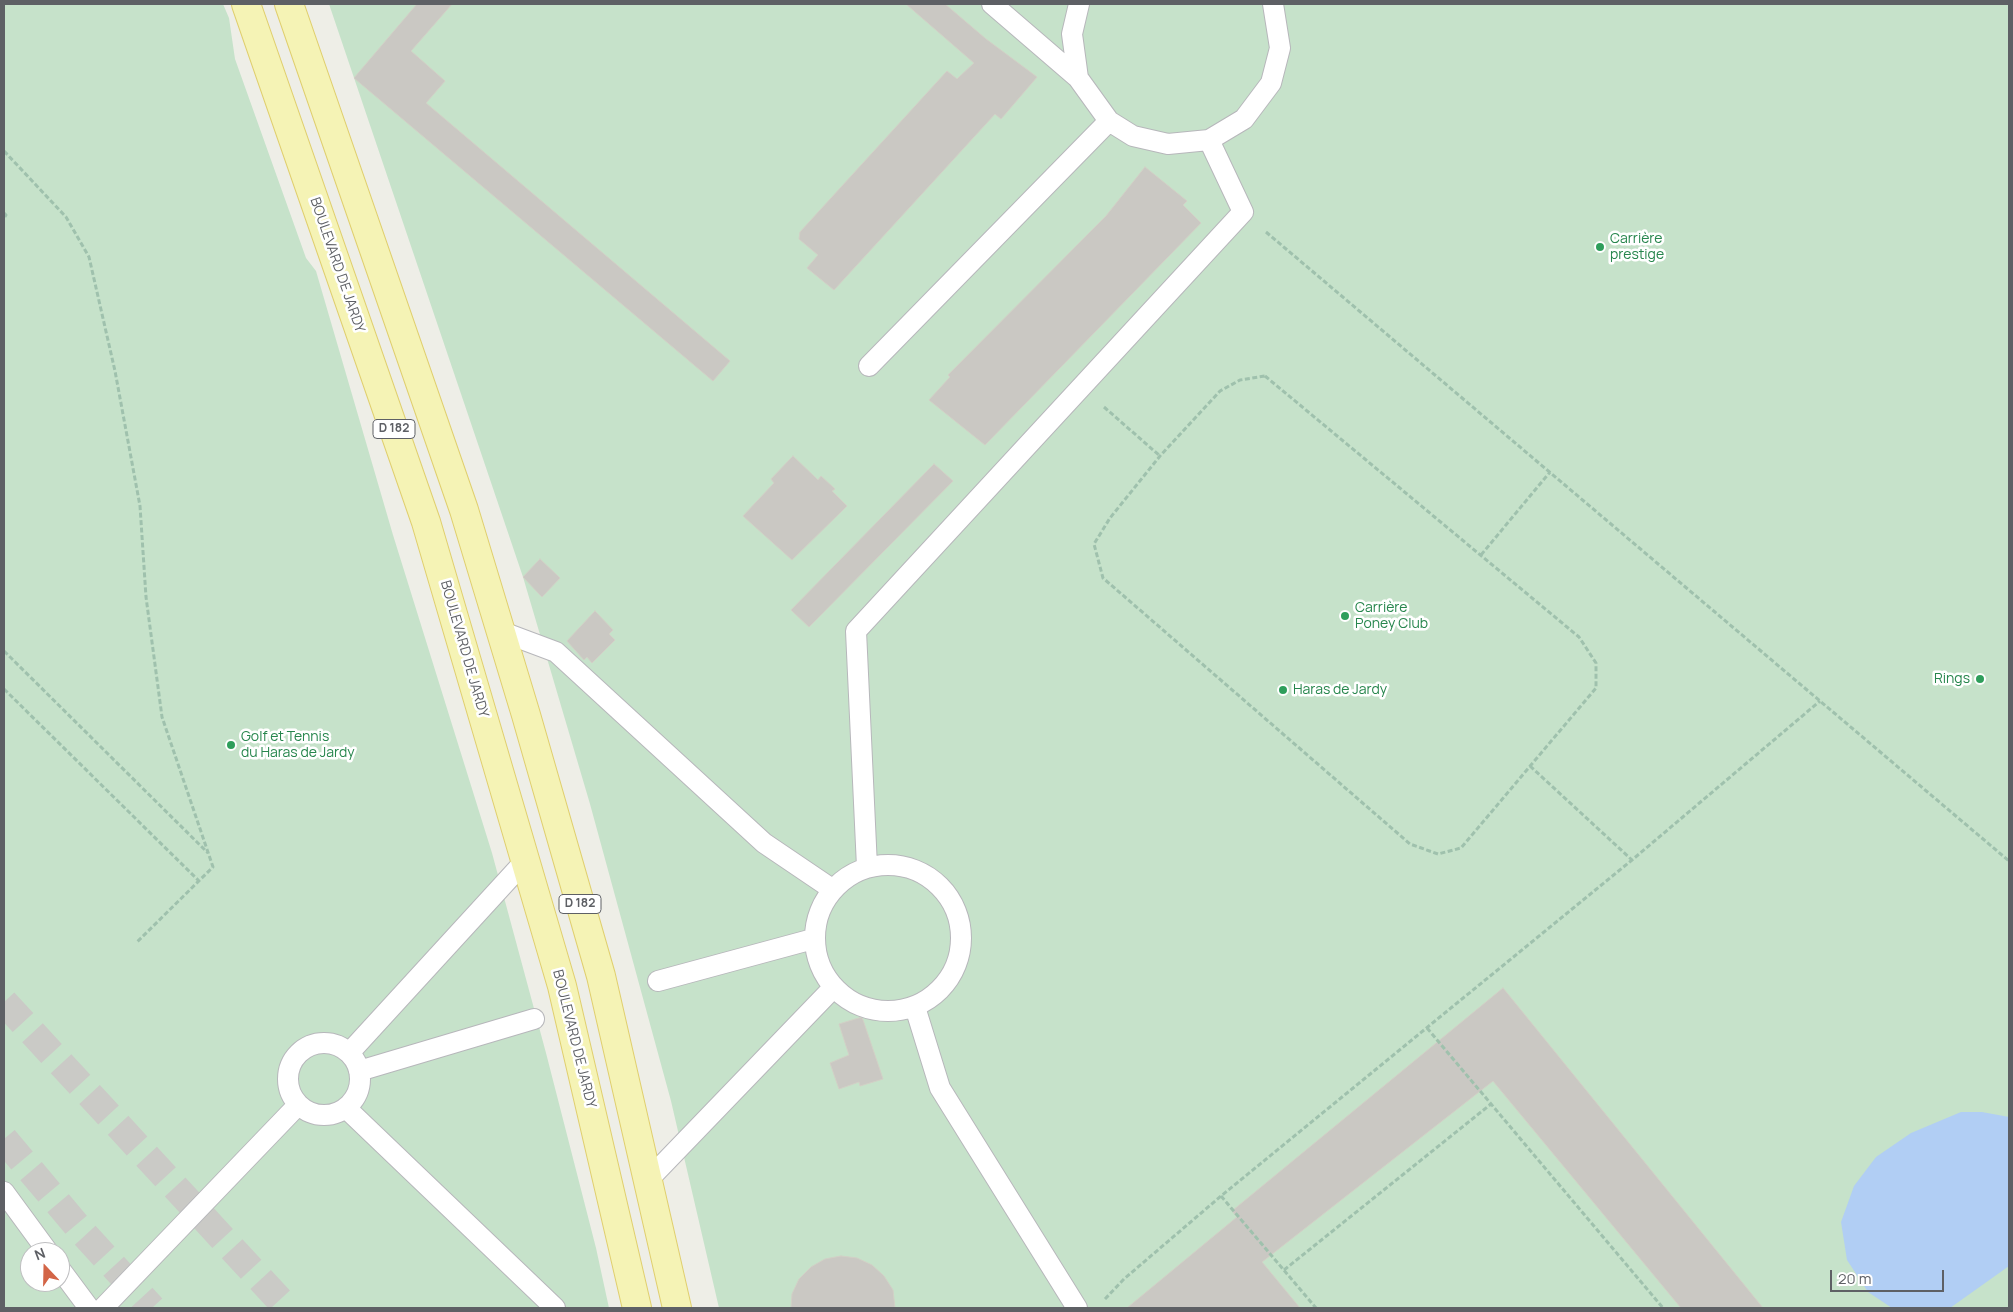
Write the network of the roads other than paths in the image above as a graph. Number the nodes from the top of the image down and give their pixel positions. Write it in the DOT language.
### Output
graph roads {
  1 [pos="246,4"];
  2 [pos="289,4"];
  3 [pos="992,4"];
  4 [pos="1079,4"];
  5 [pos="1273,4"];
  6 [pos="1078,78"];
  7 [pos="1109,121"];
  8 [pos="1209,140"];
  9 [pos="869,366"];
  10 [pos="500,632"];
  11 [pos="526,860"];
  12 [pos="867,867"];
  13 [pos="832,889"];
  14 [pos="813,939"];
  15 [pos="658,981"];
  16 [pos="833,988"];
  17 [pos="915,1007"];
  18 [pos="534,1018"];
  19 [pos="350,1052"];
  20 [pos="360,1070"];
  21 [pos="298,1105"];
  22 [pos="346,1108"];
  23 [pos="648,1180"];
  24 [pos="4,1192"];
  25 [pos="41,1242"];
  26 [pos="70,1282"];
  27 [pos="89,1308"];
  28 [pos="103,1308"];
  29 [pos="555,1308"];
  30 [pos="637,1308"];
  31 [pos="677,1308"];
  32 [pos="1077,1308"];
  1 -- 11 [label="main road, BOULEVARD DE JARDY / D 182"];
  2 -- 10 [label="main road, D 182"];
  3 -- 6 [label="lane"];
  4 -- 6 [label="lane"];
  5 -- 8 [label="lane"];
  6 -- 7 [label="lane"];
  7 -- 8 [label="lane"];
  7 -- 9 [label="lane"];
  8 -- 12 [label="lane"];
  10 -- 13 [label="lane"];
  10 -- 23 [label="main road, D 182"];
  11 -- 19 [label="lane"];
  11 -- 30 [label="main road, BOULEVARD DE JARDY / D 182"];
  12 -- 13 [label="lane"];
  12 -- 17 [label="lane"];
  13 -- 14 [label="lane"];
  14 -- 15 [label="lane"];
  14 -- 16 [label="lane"];
  16 -- 17 [label="lane"];
  16 -- 23 [label="lane"];
  17 -- 32 [label="lane"];
  18 -- 20 [label="lane"];
  19 -- 20 [label="lane"];
  19 -- 21 [label="lane"];
  20 -- 22 [label="lane"];
  21 -- 22 [label="lane"];
  21 -- 28 [label="lane"];
  22 -- 29 [label="lane"];
  23 -- 31 [label="main road, D 182"];
  24 -- 25 [label="lane"];
  26 -- 27 [label="lane"];
}
